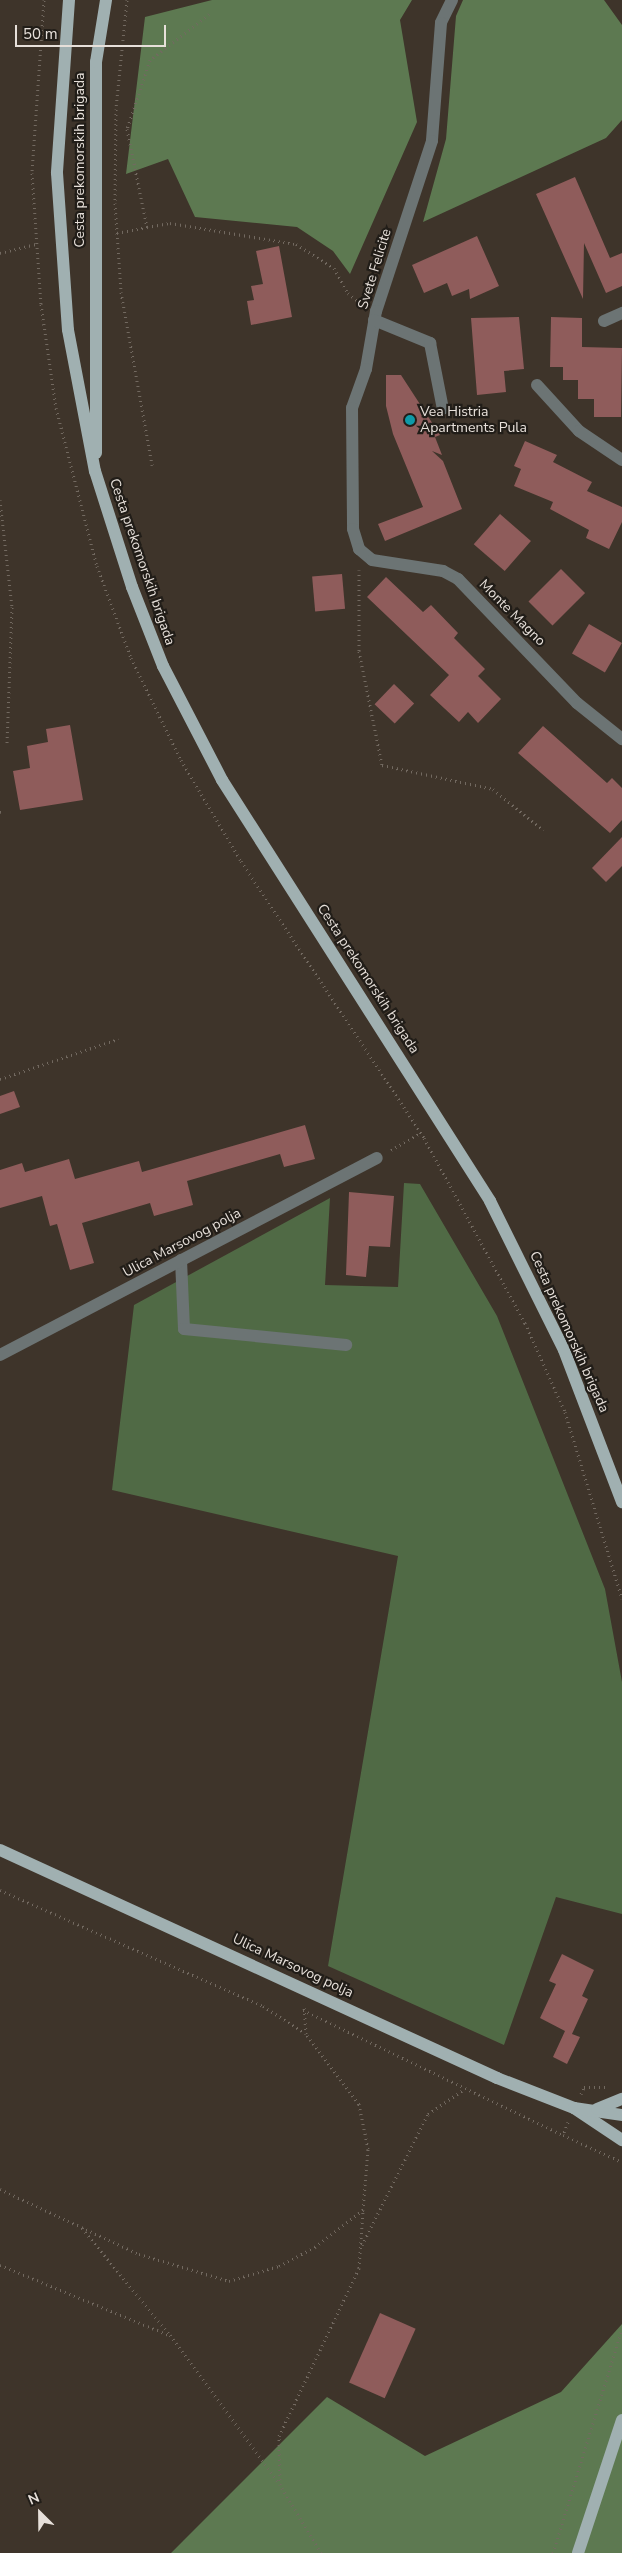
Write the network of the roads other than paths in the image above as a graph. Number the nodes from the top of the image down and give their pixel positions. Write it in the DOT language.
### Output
graph roads {
  1 [pos="69,0"];
  2 [pos="106,0"];
  3 [pos="452,0"];
  4 [pos="622,314"];
  5 [pos="375,316"];
  6 [pos="604,321"];
  7 [pos="537,385"];
  8 [pos="443,409"];
  9 [pos="622,460"];
  10 [pos="95,471"];
  11 [pos="359,549"];
  12 [pos="622,739"];
  13 [pos="377,1158"];
  14 [pos="181,1260"];
  15 [pos="346,1345"];
  16 [pos="0,1355"];
  17 [pos="622,1502"];
  18 [pos="0,1850"];
  19 [pos="622,2099"];
  20 [pos="574,2108"];
  21 [pos="597,2109"];
  22 [pos="622,2115"];
  23 [pos="622,2140"];
  24 [pos="622,2420"];
  25 [pos="578,2553"];
  1 -- 10 [label="main road, Cesta prekomorskih brigada"];
  2 -- 10 [label="main road, Cesta prekomorskih brigada"];
  3 -- 5 [label="street, Svete Felicite"];
  4 -- 6 [label="street"];
  5 -- 8 [label="street"];
  5 -- 11 [label="street, Svete Felicite"];
  7 -- 9 [label="street"];
  10 -- 17 [label="main road, Cesta prekomorskih brigada"];
  11 -- 12 [label="street, Monte Magno"];
  13 -- 14 [label="street, Ulica Marsovog polja"];
  14 -- 15 [label="street"];
  14 -- 16 [label="street, Ulica Marsovog polja"];
  18 -- 20 [label="main road, Ulica Marsovog polja"];
  19 -- 21 [label="main road"];
  20 -- 21 [label="main road, Ulica Marsovog polja"];
  20 -- 23 [label="main road, Ulica Marsovog polja"];
  21 -- 22 [label="main road, Ulica Marsovog polja"];
  24 -- 25 [label="main road"];
}
